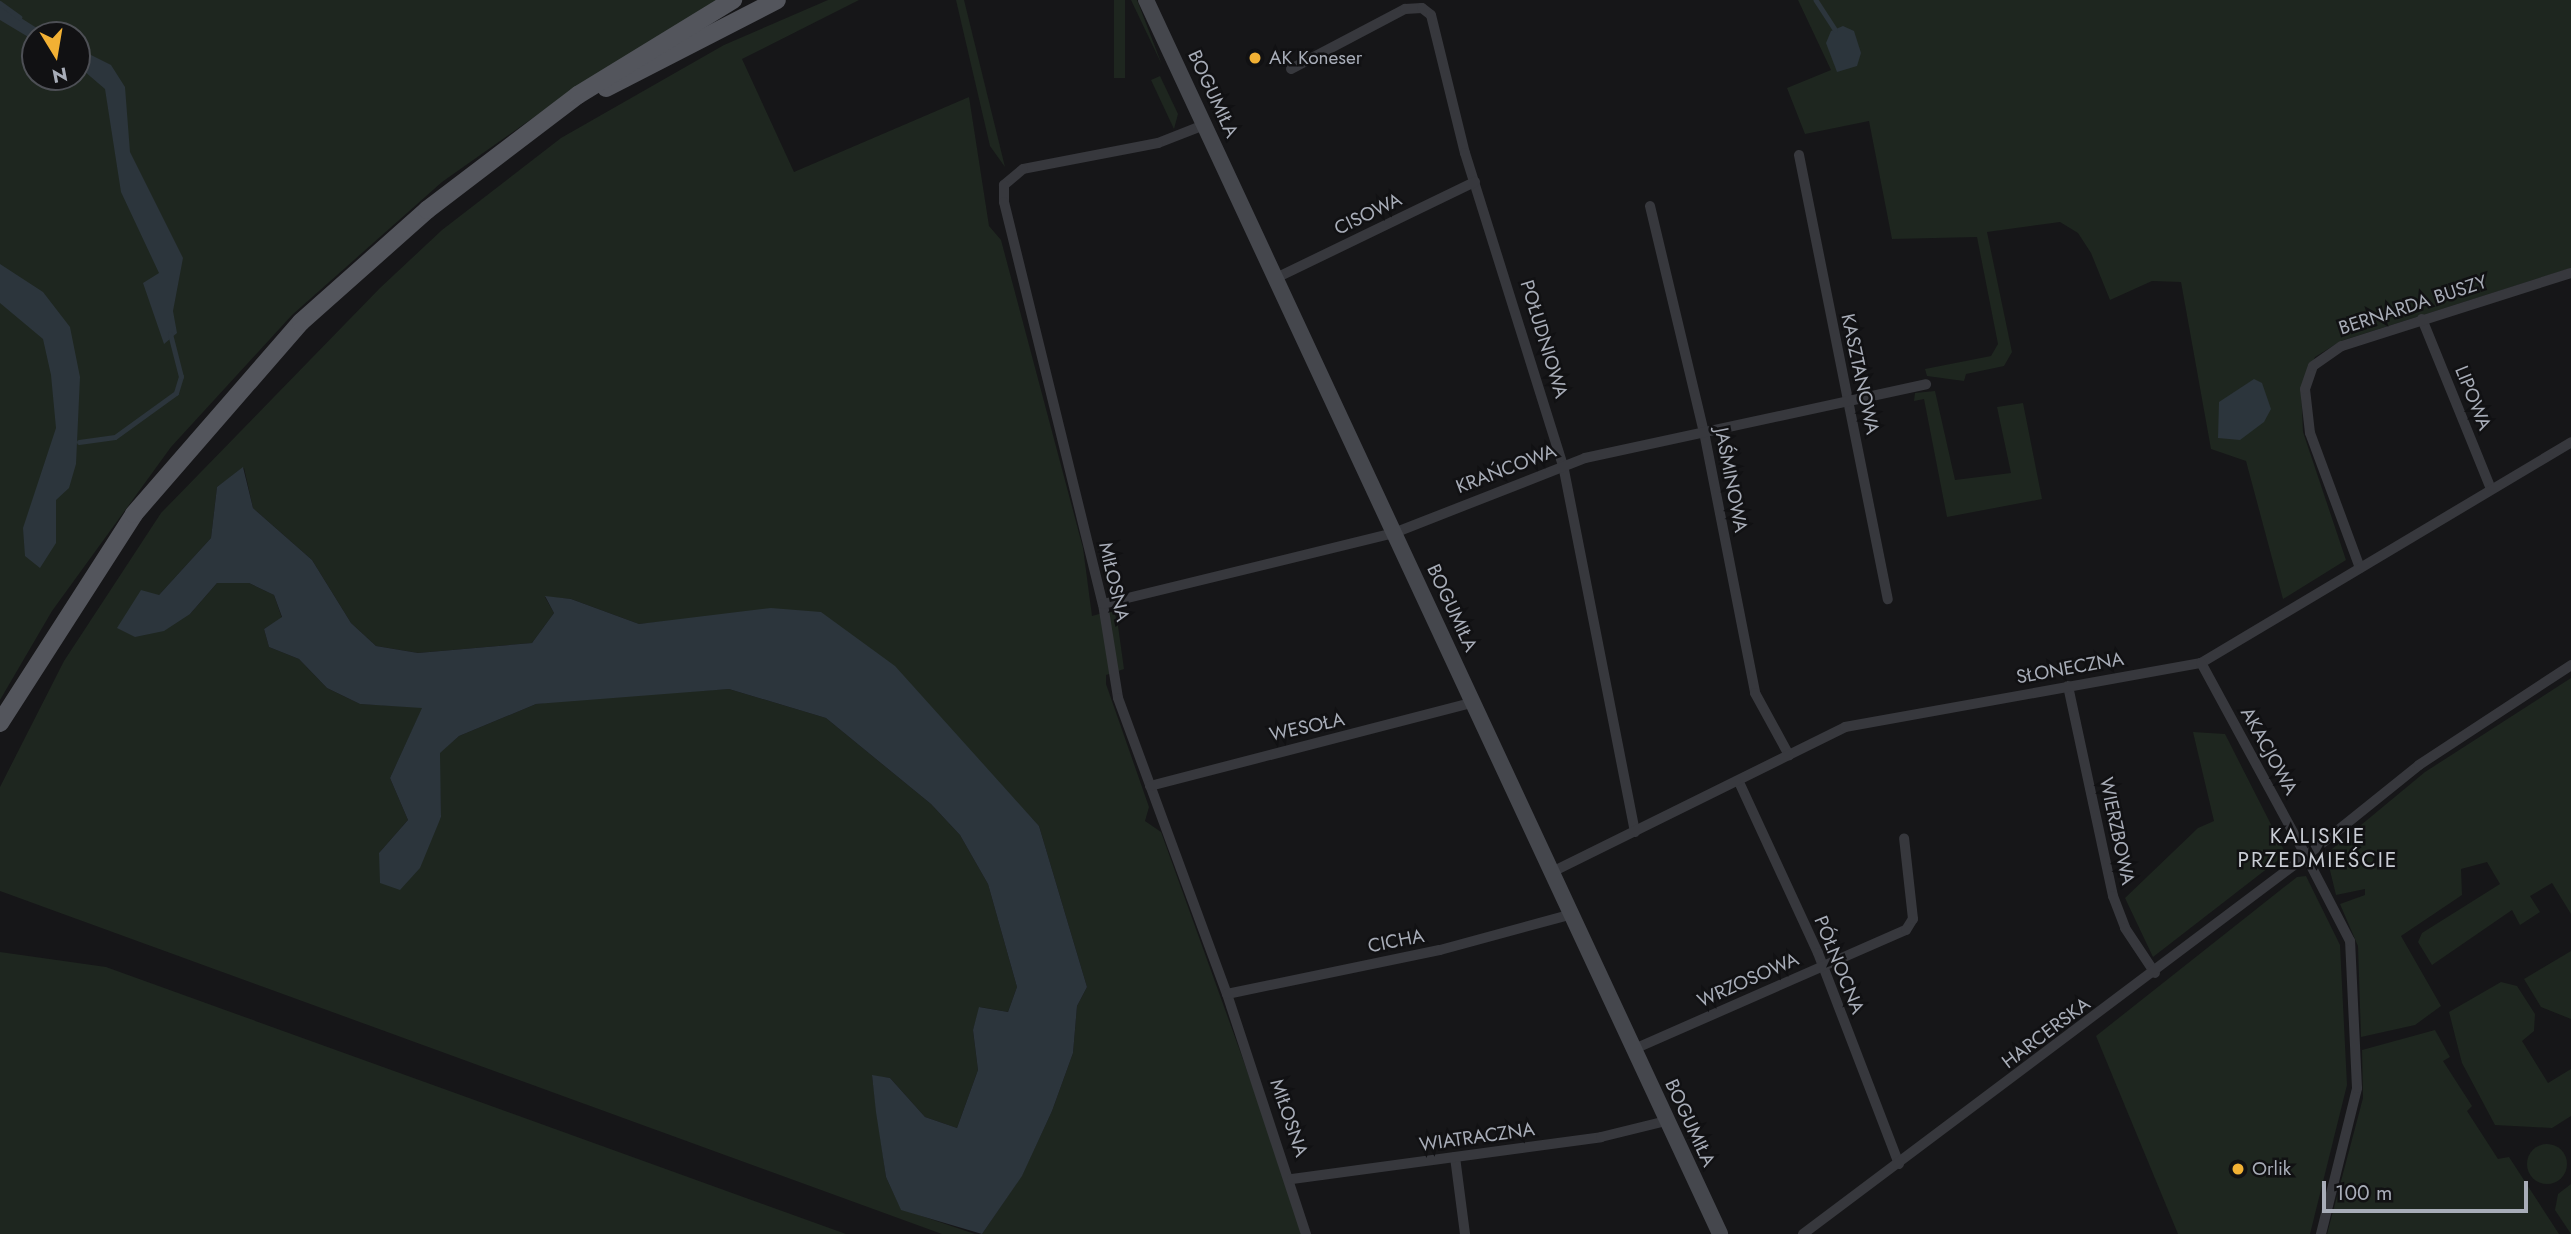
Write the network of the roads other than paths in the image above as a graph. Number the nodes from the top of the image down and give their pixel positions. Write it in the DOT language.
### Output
graph roads {
  1 [pos="733,0"];
  2 [pos="777,0"];
  3 [pos="1146,0"];
  4 [pos="1291,69"];
  5 [pos="559,112"];
  6 [pos="1204,125"];
  7 [pos="1799,155"];
  8 [pos="1475,182"];
  9 [pos="1650,206"];
  10 [pos="2571,273"];
  11 [pos="1276,278"];
  12 [pos="2422,319"];
  13 [pos="1926,384"];
  14 [pos="1847,401"];
  15 [pos="1704,432"];
  16 [pos="2571,442"];
  17 [pos="1563,465"];
  18 [pos="2491,489"];
  19 [pos="1394,533"];
  20 [pos="2360,568"];
  21 [pos="1888,599"];
  22 [pos="1103,604"];
  23 [pos="2201,663"];
  24 [pos="2571,665"];
  25 [pos="2068,686"];
  26 [pos="1472,703"];
  27 [pos="0,723"];
  28 [pos="1789,755"];
  29 [pos="1740,782"];
  30 [pos="1150,786"];
  31 [pos="1635,832"];
  32 [pos="1904,838"];
  33 [pos="2306,856"];
  34 [pos="1550,873"];
  35 [pos="1569,915"];
  36 [pos="1822,967"];
  37 [pos="2155,973"];
  38 [pos="1227,994"];
  39 [pos="1632,1051"];
  40 [pos="1666,1121"];
  41 [pos="1455,1157"];
  42 [pos="1899,1164"];
  43 [pos="1292,1179"];
  44 [pos="1306,1234"];
  45 [pos="1465,1234"];
  46 [pos="1720,1234"];
  47 [pos="1802,1234"];
  48 [pos="2321,1234"];
  1 -- 5 [label="main road"];
  2 -- 5 [label="main road"];
  3 -- 6 [label="street, BOGUMIŁA"];
  4 -- 8 [label="street, POŁUDNIOWA"];
  5 -- 27 [label="main road"];
  6 -- 11 [label="street, BOGUMIŁA"];
  6 -- 22 [label="street, MIŁOSNA"];
  7 -- 14 [label="street, KASZTANOWA"];
  8 -- 11 [label="street, CISOWA"];
  8 -- 17 [label="street, POŁUDNIOWA"];
  9 -- 15 [label="street, JAŚMINOWA"];
  10 -- 12 [label="street, BERNARDA BUSZY"];
  11 -- 19 [label="street, BOGUMIŁA"];
  12 -- 18 [label="street, LIPOWA"];
  12 -- 20 [label="street, BERNARDA BUSZY"];
  13 -- 14 [label="street, KRAŃCOWA"];
  14 -- 15 [label="street, KRAŃCOWA"];
  14 -- 21 [label="street, KASZTANOWA"];
  15 -- 17 [label="street, KRAŃCOWA"];
  15 -- 28 [label="street, JAŚMINOWA"];
  16 -- 18 [label="street, SŁONECZNA"];
  17 -- 19 [label="street, KRAŃCOWA"];
  17 -- 31 [label="street, POŁUDNIOWA"];
  18 -- 20 [label="street, SŁONECZNA"];
  19 -- 22 [label="street, KRAŃCOWA"];
  19 -- 26 [label="street, BOGUMIŁA"];
  20 -- 23 [label="street, SŁONECZNA"];
  22 -- 30 [label="street, MIŁOSNA"];
  23 -- 25 [label="street, SŁONECZNA"];
  23 -- 33 [label="street, AKACJOWA"];
  24 -- 33 [label="street, HARCERSKA"];
  25 -- 28 [label="street, SŁONECZNA"];
  25 -- 37 [label="street, WIERZBOWA"];
  26 -- 30 [label="street, WESOŁA"];
  26 -- 34 [label="street, BOGUMIŁA"];
  28 -- 29 [label="street, SŁONECZNA"];
  29 -- 31 [label="street, SŁONECZNA"];
  29 -- 36 [label="street, PÓŁNOCNA"];
  30 -- 38 [label="street, MIŁOSNA"];
  31 -- 34 [label="street, SŁONECZNA"];
  32 -- 36 [label="street, WRZOSOWA"];
  33 -- 37 [label="street, HARCERSKA"];
  33 -- 48 [label="street, AKACJOWA"];
  34 -- 35 [label="street, BOGUMIŁA"];
  35 -- 38 [label="street, CICHA"];
  35 -- 39 [label="street, BOGUMIŁA"];
  36 -- 39 [label="street, WRZOSOWA"];
  36 -- 42 [label="street, PÓŁNOCNA"];
  37 -- 42 [label="street, HARCERSKA"];
  38 -- 43 [label="street, MIŁOSNA"];
  39 -- 40 [label="street, BOGUMIŁA"];
  40 -- 41 [label="street, WIATRACZNA"];
  40 -- 46 [label="street, BOGUMIŁA"];
  41 -- 43 [label="street, WIATRACZNA"];
  41 -- 45 [label="street"];
  42 -- 47 [label="street, HARCERSKA"];
  43 -- 44 [label="street, MIŁOSNA"];
}
